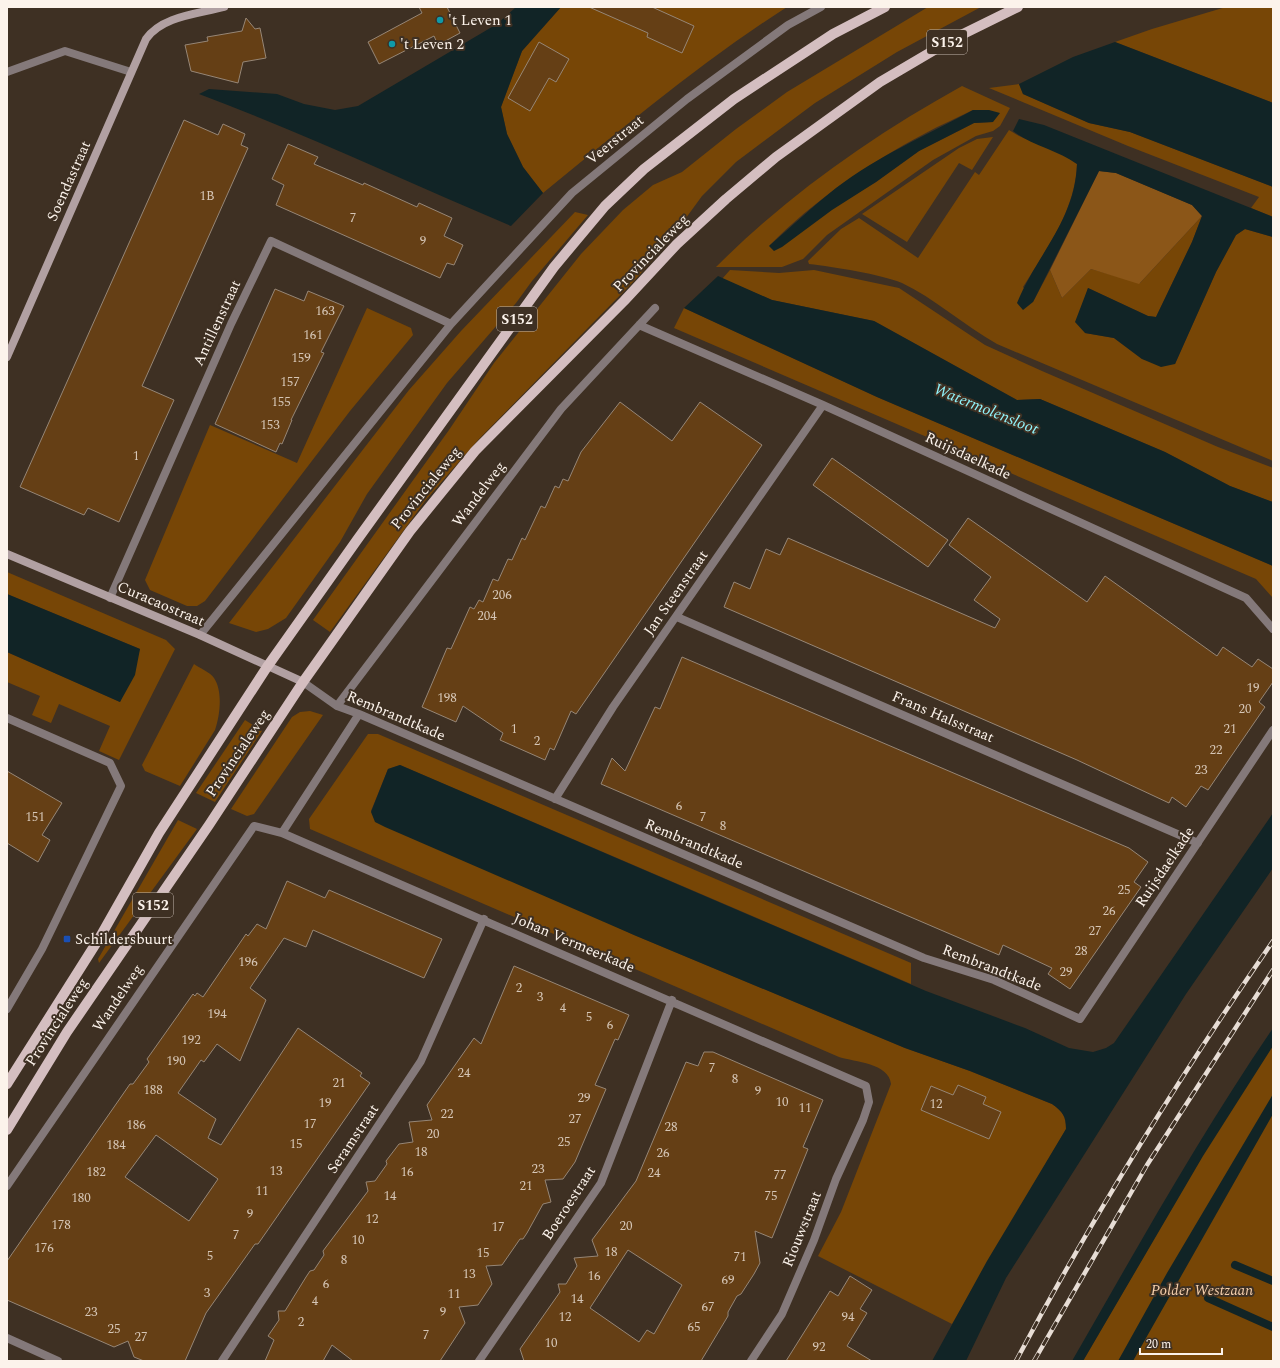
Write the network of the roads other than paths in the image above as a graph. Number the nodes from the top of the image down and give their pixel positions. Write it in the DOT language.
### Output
graph roads {
  1 [pos="224,7"];
  2 [pos="821,7"];
  3 [pos="885,7"];
  4 [pos="1018,7"];
  5 [pos="7,72"];
  6 [pos="131,72"];
  7 [pos="655,308"];
  8 [pos="451,324"];
  9 [pos="639,325"];
  10 [pos="7,357"];
  11 [pos="823,405"];
  12 [pos="7,554"];
  13 [pos="110,598"];
  14 [pos="677,617"];
  15 [pos="1273,629"];
  16 [pos="200,635"];
  17 [pos="267,667"];
  18 [pos="303,682"];
  19 [pos="337,706"];
  20 [pos="359,714"];
  21 [pos="7,718"];
  22 [pos="1273,730"];
  23 [pos="555,799"];
  24 [pos="254,826"];
  25 [pos="282,833"];
  26 [pos="1198,843"];
  27 [pos="484,920"];
  28 [pos="672,1000"];
  29 [pos="7,1009"];
  30 [pos="1080,1019"];
  31 [pos="7,1084"];
  32 [pos="869,1102"];
  33 [pos="7,1130"];
  34 [pos="7,1186"];
  35 [pos="7,1338"];
  36 [pos="58,1361"];
  37 [pos="222,1361"];
  38 [pos="479,1361"];
  39 [pos="751,1361"];
  1 -- 6 [label="street, Soendastraat"];
  2 -- 8 [label="street, Veerstraat"];
  3 -- 17 [label="main road, Provincialeweg / S152"];
  4 -- 18 [label="main road, Provincialeweg / S152"];
  5 -- 6 [label="street"];
  6 -- 10 [label="street, Soendastraat"];
  7 -- 9 [label="street, Wandelweg"];
  8 -- 13 [label="street, Antillenstraat"];
  8 -- 16 [label="street"];
  9 -- 11 [label="street, Ruijsdaelkade"];
  9 -- 19 [label="street, Wandelweg"];
  11 -- 14 [label="street, Jan Steenstraat"];
  11 -- 15 [label="street, Ruijsdaelkade"];
  12 -- 13 [label="street, Curacaostraat"];
  13 -- 16 [label="street, Curacaostraat"];
  14 -- 23 [label="street, Jan Steenstraat"];
  14 -- 26 [label="street, Frans Halsstraat"];
  16 -- 17 [label="street, Curacaostraat"];
  17 -- 18 [label="street, Curacaostraat"];
  17 -- 31 [label="main road, Provincialeweg / S152"];
  18 -- 19 [label="street, Rembrandtkade"];
  18 -- 33 [label="main road, Provincialeweg / S152"];
  19 -- 20 [label="street, Rembrandtkade"];
  20 -- 23 [label="street, Rembrandtkade"];
  20 -- 25 [label="street"];
  21 -- 29 [label="street"];
  22 -- 26 [label="street, Ruijsdaelkade"];
  23 -- 30 [label="street, Rembrandtkade"];
  24 -- 25 [label="street, Johan Vermeerkade"];
  24 -- 34 [label="street, Wandelweg"];
  25 -- 27 [label="street, Johan Vermeerkade"];
  26 -- 30 [label="street, Ruijsdaelkade"];
  27 -- 28 [label="street, Johan Vermeerkade"];
  27 -- 37 [label="street, Seramstraat"];
  28 -- 32 [label="street, Johan Vermeerkade"];
  28 -- 38 [label="street, Boeroestraat"];
  32 -- 39 [label="street, Riouwstraat"];
  35 -- 36 [label="street"];
}
